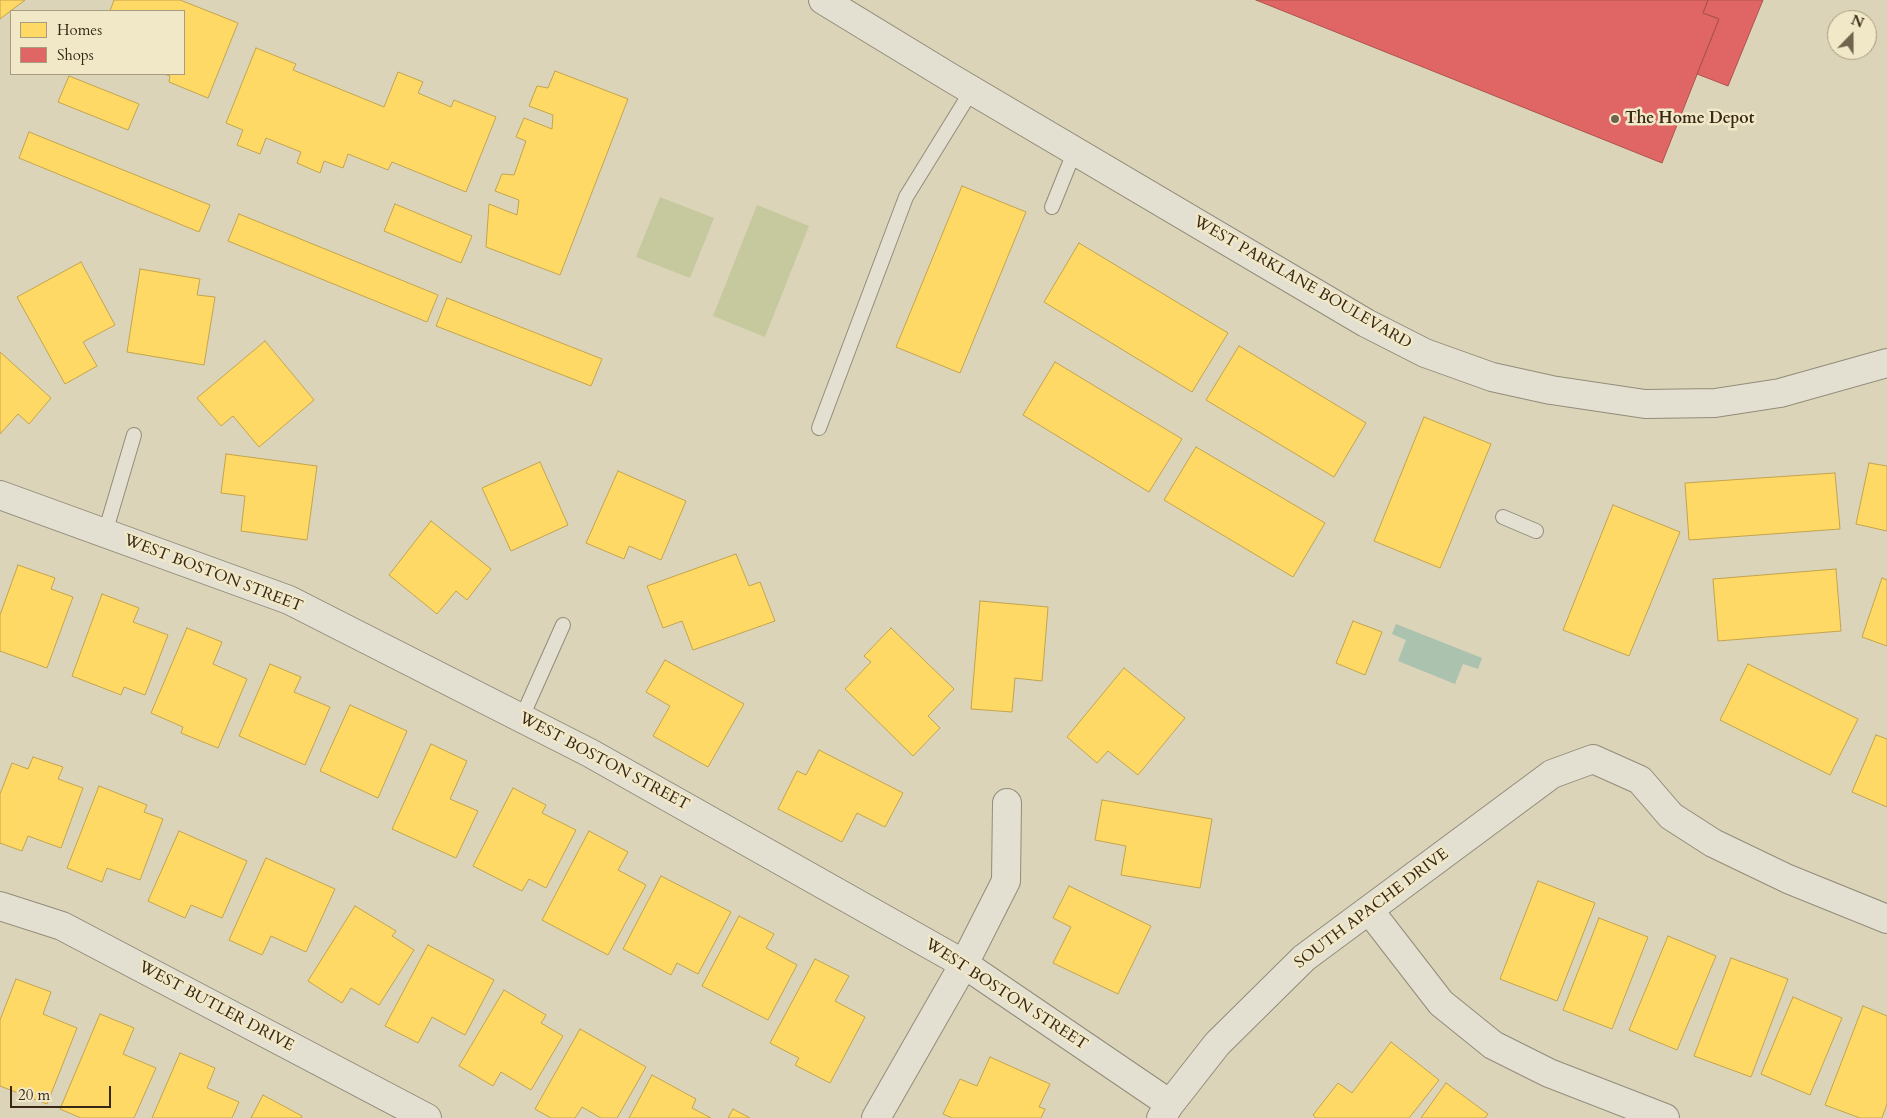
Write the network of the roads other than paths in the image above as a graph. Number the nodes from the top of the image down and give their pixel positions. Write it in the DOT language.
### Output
graph roads {
  1 [pos="823,0"];
  2 [pos="972,90"];
  3 [pos="1075,150"];
  4 [pos="1052,207"];
  5 [pos="1887,363"];
  6 [pos="819,428"];
  7 [pos="134,435"];
  8 [pos="0,496"];
  9 [pos="1503,517"];
  10 [pos="1536,531"];
  11 [pos="105,533"];
  12 [pos="563,625"];
  13 [pos="522,717"];
  14 [pos="1007,803"];
  15 [pos="0,906"];
  16 [pos="1369,910"];
  17 [pos="1887,919"];
  18 [pos="964,964"];
  19 [pos="1166,1111"];
  20 [pos="427,1118"];
  21 [pos="876,1118"];
  22 [pos="1665,1118"];
  1 -- 2 [label="street, WEST PARKLANE BOULEVARD"];
  2 -- 3 [label="street, WEST PARKLANE BOULEVARD"];
  2 -- 6 [label="lane"];
  3 -- 4 [label="lane"];
  3 -- 5 [label="street, WEST PARKLANE BOULEVARD"];
  7 -- 11 [label="lane"];
  8 -- 11 [label="street, WEST BOSTON STREET"];
  9 -- 10 [label="lane"];
  11 -- 13 [label="street, WEST BOSTON STREET"];
  12 -- 13 [label="lane"];
  13 -- 18 [label="street, WEST BOSTON STREET"];
  14 -- 18 [label="street"];
  15 -- 20 [label="street, WEST BUTLER DRIVE"];
  16 -- 17 [label="street, SOUTH APACHE DRIVE"];
  16 -- 19 [label="street, SOUTH APACHE DRIVE"];
  16 -- 22 [label="street"];
  18 -- 19 [label="street, WEST BOSTON STREET"];
  18 -- 21 [label="street"];
}
